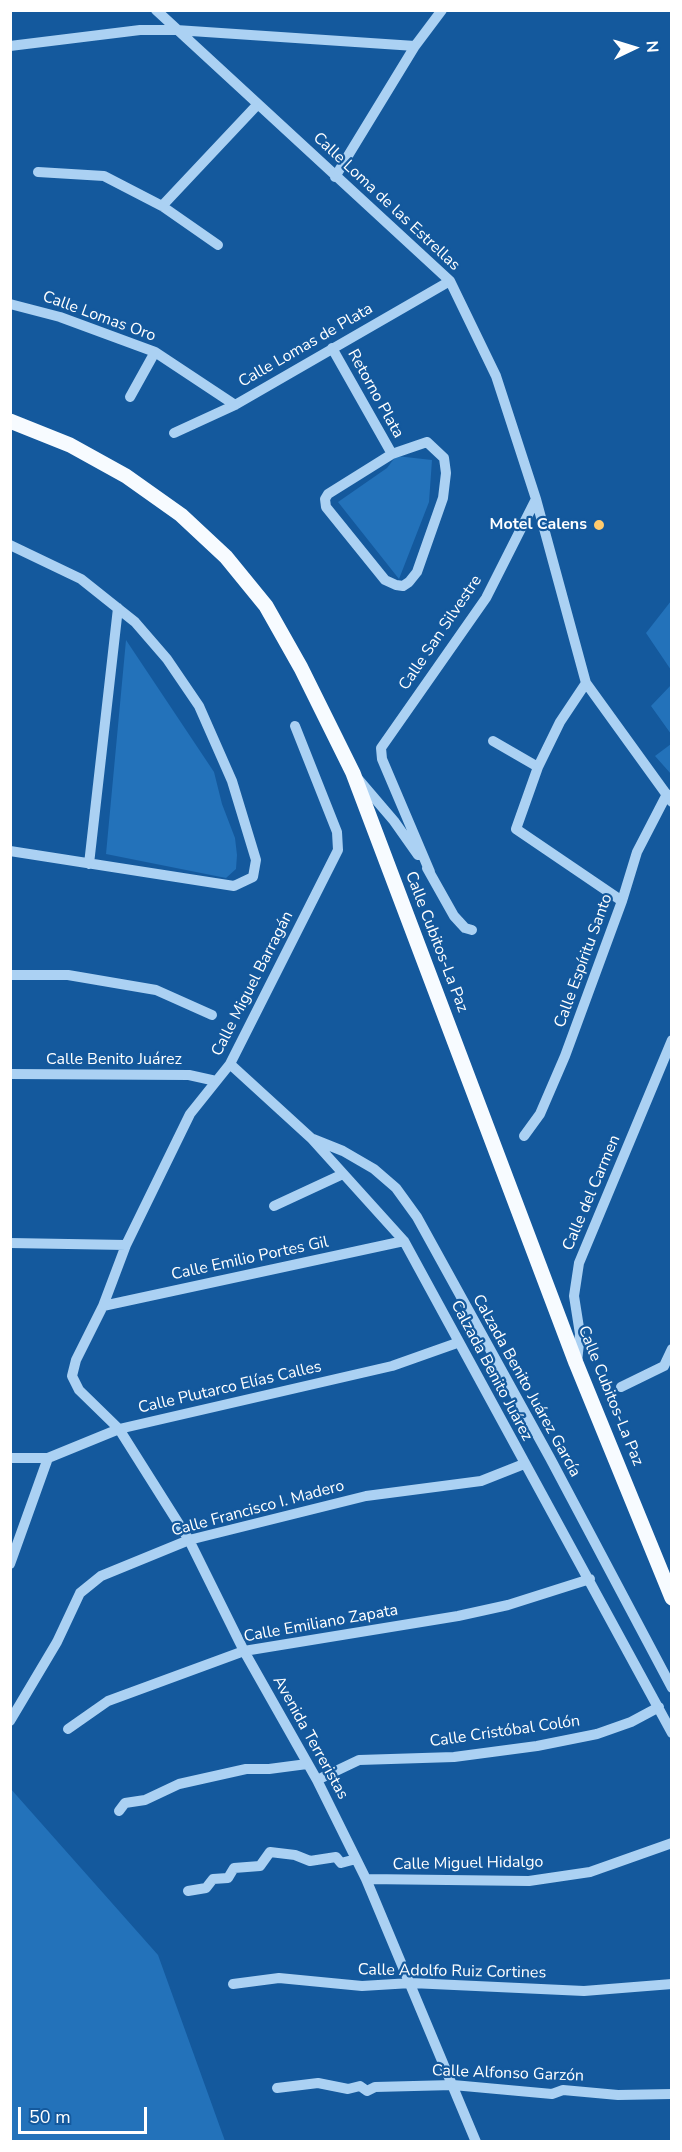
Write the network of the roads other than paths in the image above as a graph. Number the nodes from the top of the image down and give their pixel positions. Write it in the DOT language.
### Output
graph roads {
  1 [pos="156,10"];
  2 [pos="442,10"];
  3 [pos="176,30"];
  4 [pos="10,46"];
  5 [pos="414,46"];
  6 [pos="258,104"];
  7 [pos="38,172"];
  8 [pos="335,177"];
  9 [pos="162,206"];
  10 [pos="218,245"];
  11 [pos="450,281"];
  12 [pos="10,304"];
  13 [pos="332,348"];
  14 [pos="154,352"];
  15 [pos="130,397"];
  16 [pos="235,405"];
  17 [pos="10,421"];
  18 [pos="174,433"];
  19 [pos="392,454"];
  20 [pos="536,499"];
  21 [pos="10,544"];
  22 [pos="118,608"];
  23 [pos="586,683"];
  24 [pos="295,726"];
  25 [pos="493,741"];
  26 [pos="538,767"];
  27 [pos="353,773"];
  28 [pos="669,798"];
  29 [pos="10,851"];
  30 [pos="89,864"];
  31 [pos="430,872"];
  32 [pos="622,902"];
  33 [pos="472,930"];
  34 [pos="10,975"];
  35 [pos="212,1015"];
  36 [pos="672,1040"];
  37 [pos="230,1064"];
  38 [pos="10,1074"];
  39 [pos="216,1081"];
  40 [pos="524,1136"];
  41 [pos="311,1138"];
  42 [pos="343,1174"];
  43 [pos="274,1206"];
  44 [pos="404,1241"];
  45 [pos="10,1243"];
  46 [pos="126,1245"];
  47 [pos="102,1306"];
  48 [pos="458,1343"];
  49 [pos="672,1349"];
  50 [pos="576,1363"];
  51 [pos="72,1376"];
  52 [pos="621,1387"];
  53 [pos="119,1430"];
  54 [pos="10,1458"];
  55 [pos="48,1458"];
  56 [pos="524,1464"];
  57 [pos="189,1540"];
  58 [pos="10,1564"];
  59 [pos="590,1579"];
  60 [pos="672,1598"];
  61 [pos="244,1651"];
  62 [pos="672,1688"];
  63 [pos="659,1707"];
  64 [pos="10,1721"];
  65 [pos="68,1729"];
  66 [pos="672,1733"];
  67 [pos="306,1764"];
  68 [pos="317,1780"];
  69 [pos="119,1811"];
  70 [pos="672,1843"];
  71 [pos="356,1859"];
  72 [pos="366,1879"];
  73 [pos="188,1891"];
  74 [pos="411,1983"];
  75 [pos="233,1984"];
  76 [pos="672,1984"];
  77 [pos="453,2085"];
  78 [pos="277,2088"];
  79 [pos="672,2094"];
  80 [pos="476,2142"];
  1 -- 3 [label="street, Calle Loma de las Estrellas"];
  2 -- 5 [label="street"];
  3 -- 4 [label="street"];
  3 -- 5 [label="street"];
  3 -- 6 [label="street, Calle Loma de las Estrellas"];
  5 -- 8 [label="street"];
  6 -- 8 [label="street, Calle Loma de las Estrellas"];
  6 -- 9 [label="street"];
  7 -- 9 [label="street"];
  8 -- 11 [label="street, Calle Loma de las Estrellas"];
  9 -- 10 [label="street"];
  11 -- 13 [label="street, Calle Lomas de Plata"];
  11 -- 20 [label="street, Calle Loma de las Estrellas"];
  12 -- 14 [label="street, Calle Lomas Oro"];
  13 -- 16 [label="street, Calle Lomas de Plata"];
  13 -- 19 [label="street, Retorno Plata"];
  14 -- 15 [label="street"];
  14 -- 16 [label="street, Calle Lomas Oro"];
  16 -- 18 [label="street, Calle Lomas de Plata"];
  17 -- 27 [label="main road, Calle Cubitos-La Paz"];
  19 -- 19 [label="street, Retorno Plata"];
  20 -- 23 [label="street, Calle Loma de las Estrellas"];
  20 -- 31 [label="street, Calle San Silvestre"];
  21 -- 22 [label="street"];
  22 -- 30 [label="street"];
  22 -- 30 [label="street"];
  23 -- 26 [label="street"];
  23 -- 28 [label="street"];
  24 -- 37 [label="street, Calle Miguel Barragán"];
  25 -- 26 [label="street"];
  26 -- 32 [label="street"];
  27 -- 31 [label="street"];
  27 -- 50 [label="main road, Calle Cubitos-La Paz"];
  28 -- 32 [label="street, Calle Espíritu Santo"];
  29 -- 30 [label="street"];
  31 -- 33 [label="street"];
  32 -- 40 [label="street, Calle Espíritu Santo"];
  34 -- 35 [label="street"];
  36 -- 50 [label="street, Calle del Carmen"];
  37 -- 39 [label="street, Calle Miguel Barragán"];
  37 -- 41 [label="street, Calzada Benito Juárez"];
  38 -- 39 [label="street, Calle Benito Juárez"];
  39 -- 46 [label="street, Calle Miguel Barragán"];
  41 -- 42 [label="street, Calzada Benito Juárez"];
  41 -- 62 [label="street, Calzada Benito Juárez García"];
  42 -- 43 [label="street"];
  42 -- 44 [label="street, Calzada Benito Juárez"];
  44 -- 47 [label="street, Calle Emilio Portes Gil"];
  44 -- 48 [label="street, Calzada Benito Juárez"];
  45 -- 46 [label="street"];
  46 -- 47 [label="street, Calle Miguel Barragán"];
  47 -- 51 [label="street, Calle Miguel Barragán"];
  48 -- 53 [label="street, Calle Plutarco Elías Calles"];
  48 -- 56 [label="street, Calzada Benito Juárez"];
  49 -- 52 [label="street"];
  50 -- 60 [label="main road, Calle Cubitos-La Paz"];
  51 -- 53 [label="street, Avenida Terreristas"];
  53 -- 55 [label="street, Calle Plutarco Elías Calles"];
  53 -- 57 [label="street, Avenida Terreristas"];
  54 -- 55 [label="street, Calle Plutarco Elías Calles"];
  55 -- 58 [label="street"];
  56 -- 57 [label="street, Calle Francisco I. Madero"];
  56 -- 59 [label="street, Calzada Benito Juárez"];
  57 -- 61 [label="street, Avenida Terreristas"];
  57 -- 64 [label="street, Calle Francisco I. Madero"];
  59 -- 61 [label="street, Calle Emiliano Zapata"];
  59 -- 63 [label="street, Calzada Benito Juárez"];
  61 -- 65 [label="street, Calle Emiliano Zapata"];
  61 -- 67 [label="street, Avenida Terreristas"];
  63 -- 66 [label="street, Calzada Benito Juárez"];
  63 -- 68 [label="street, Calle Cristóbal Colón"];
  67 -- 68 [label="street, Avenida Terreristas"];
  67 -- 69 [label="street"];
  68 -- 71 [label="street, Avenida Terreristas"];
  70 -- 72 [label="street, Calle Miguel Hidalgo"];
  71 -- 72 [label="street, Avenida Terreristas"];
  71 -- 73 [label="street"];
  72 -- 74 [label="street, Avenida Terreristas"];
  74 -- 75 [label="street, Calle Adolfo Ruiz Cortines"];
  74 -- 76 [label="street, Calle Adolfo Ruiz Cortines"];
  74 -- 77 [label="street, Avenida Terreristas"];
  77 -- 78 [label="street, Calle Alfonso Garzón"];
  77 -- 79 [label="street, Calle Alfonso Garzón"];
  77 -- 80 [label="street, Avenida Terreristas"];
}
